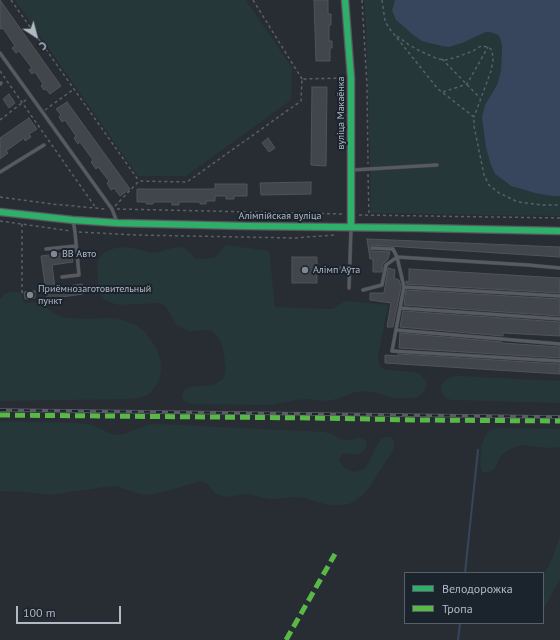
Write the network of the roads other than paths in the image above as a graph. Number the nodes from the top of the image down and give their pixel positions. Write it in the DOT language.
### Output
graph roads {
  1 [pos="345,0"];
  2 [pos="0,53"];
  3 [pos="44,145"];
  4 [pos="437,165"];
  5 [pos="351,170"];
  6 [pos="0,172"];
  7 [pos="0,212"];
  8 [pos="73,220"];
  9 [pos="118,223"];
  10 [pos="351,230"];
  11 [pos="560,231"];
  12 [pos="76,246"];
  13 [pos="372,248"];
  14 [pos="46,249"];
  15 [pos="397,257"];
  16 [pos="349,268"];
  17 [pos="560,268"];
  18 [pos="324,269"];
  19 [pos="62,277"];
  20 [pos="404,287"];
  21 [pos="349,288"];
  22 [pos="362,290"];
  23 [pos="560,296"];
  24 [pos="400,308"];
  25 [pos="560,319"];
  26 [pos="396,330"];
  27 [pos="560,344"];
  28 [pos="560,361"];
  1 -- 5 [label="street, вуліца Макаёнка"];
  2 -- 9 [label="lane"];
  3 -- 6 [label="lane"];
  4 -- 5 [label="lane"];
  5 -- 10 [label="street, вуліца Макаёнка"];
  7 -- 8 [label="street, Алімпійская вуліца"];
  8 -- 9 [label="street, Алімпійская вуліца"];
  8 -- 12 [label="lane"];
  9 -- 10 [label="street, Алімпійская вуліца"];
  10 -- 11 [label="street, Алімпійская вуліца"];
  10 -- 16 [label="lane"];
  12 -- 14 [label="lane"];
  12 -- 19 [label="lane"];
  13 -- 15 [label="lane"];
  15 -- 17 [label="lane"];
  15 -- 20 [label="lane"];
  15 -- 22 [label="lane"];
  16 -- 18 [label="lane"];
  16 -- 21 [label="lane"];
  20 -- 23 [label="lane"];
  20 -- 24 [label="lane"];
  24 -- 25 [label="lane"];
  24 -- 26 [label="lane"];
  26 -- 27 [label="lane"];
  26 -- 28 [label="lane"];
}
